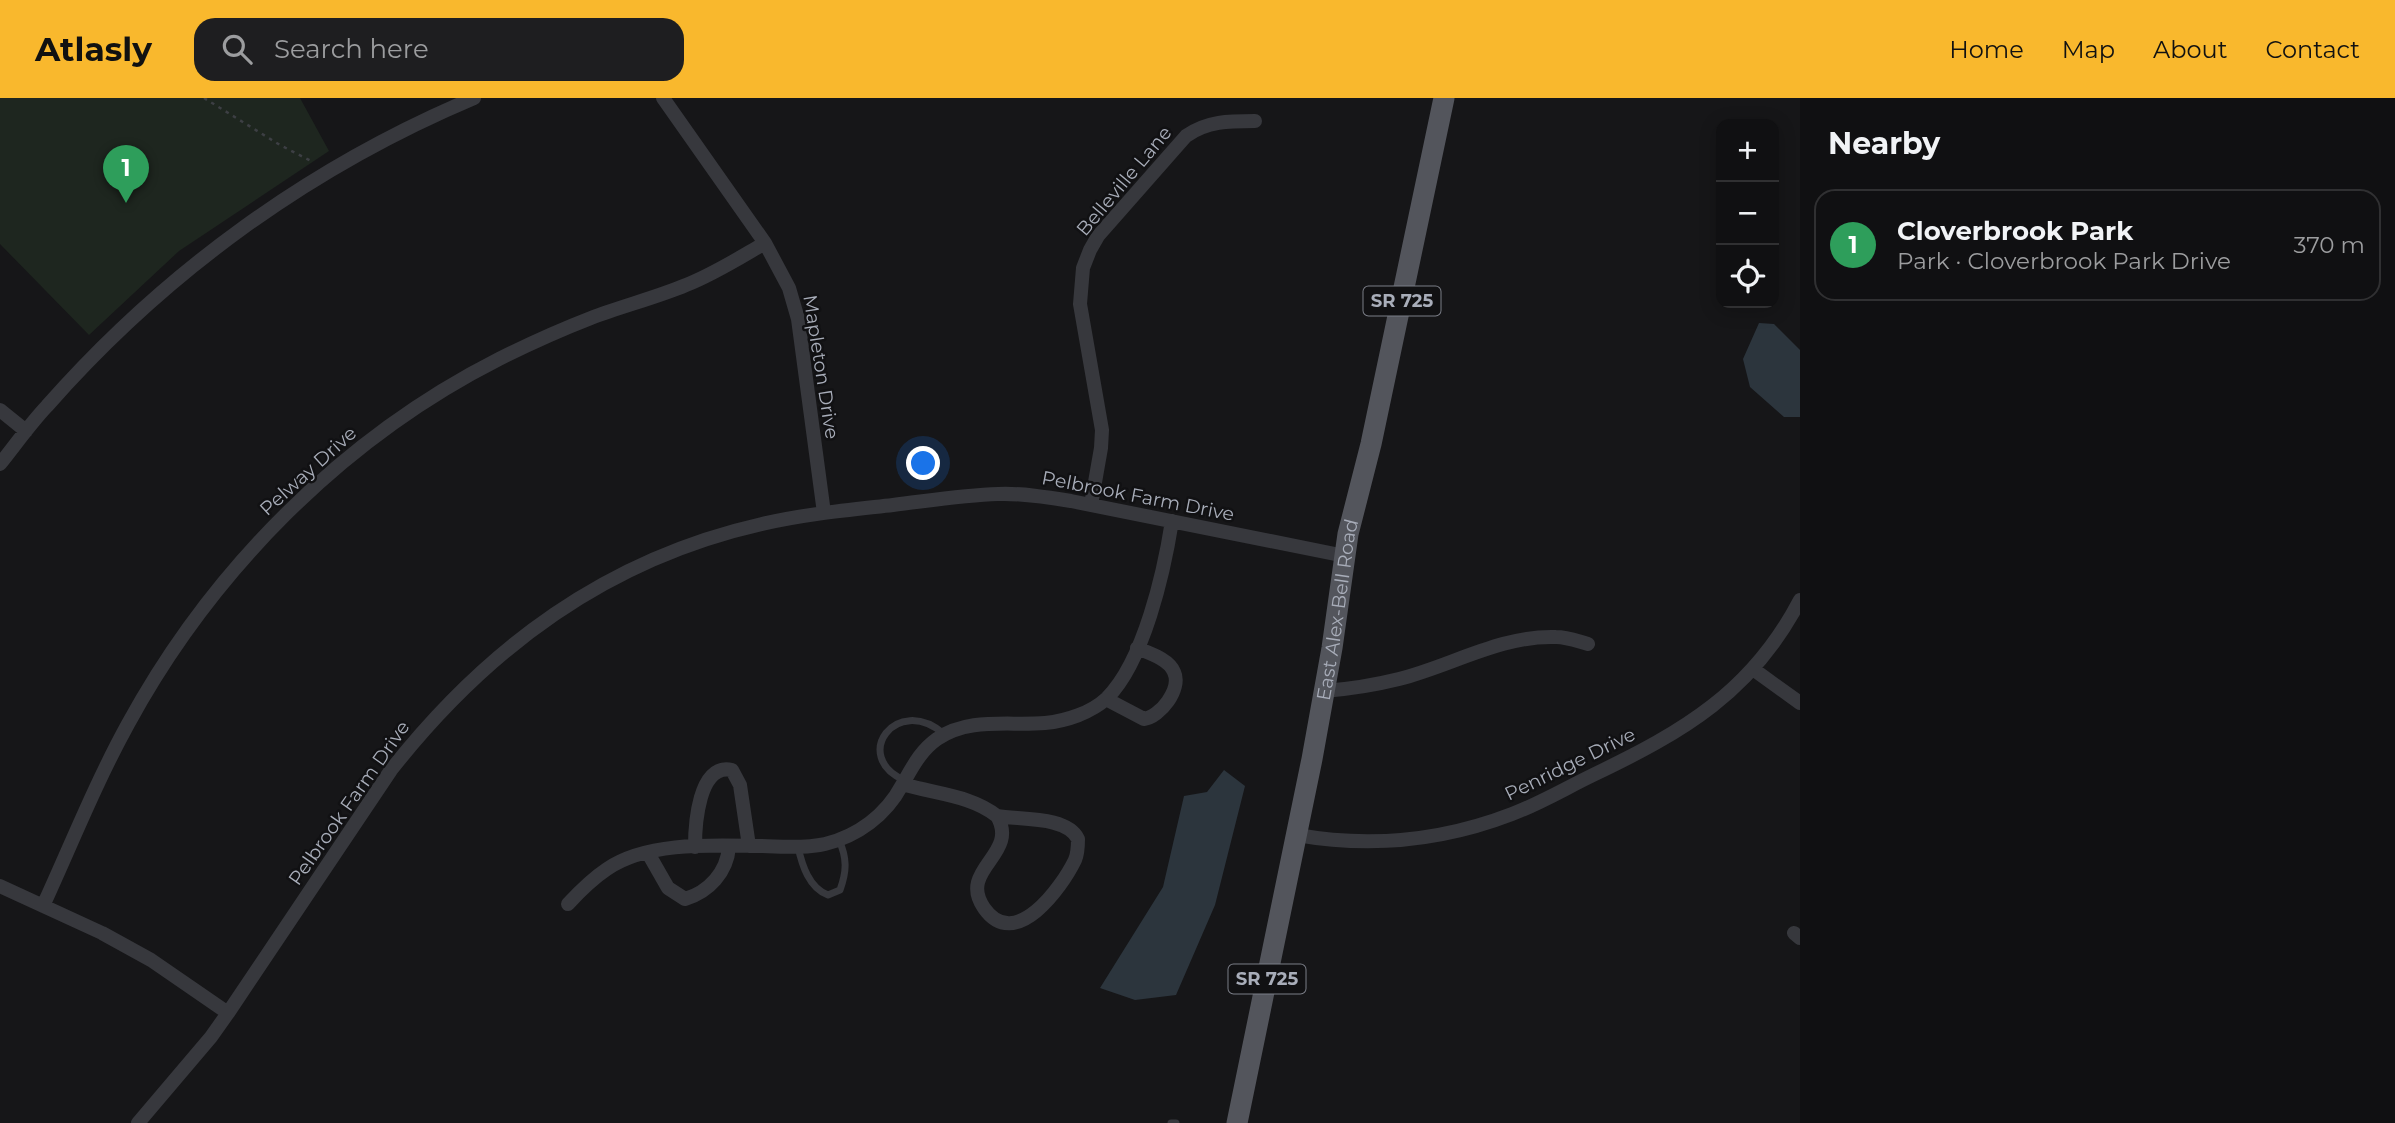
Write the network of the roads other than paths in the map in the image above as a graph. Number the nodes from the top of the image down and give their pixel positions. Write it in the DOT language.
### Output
graph roads {
  1 [pos="474,98"];
  2 [pos="663,98"];
  3 [pos="1444,98"];
  4 [pos="1255,121"];
  5 [pos="765,243"];
  6 [pos="0,410"];
  7 [pos="26,431"];
  8 [pos="0,464"];
  9 [pos="1091,505"];
  10 [pos="824,513"];
  11 [pos="1172,521"];
  12 [pos="1345,556"];
  13 [pos="1800,600"];
  14 [pos="1588,644"];
  15 [pos="1137,648"];
  16 [pos="1753,669"];
  17 [pos="1324,691"];
  18 [pos="1106,699"];
  19 [pos="1800,703"];
  20 [pos="945,734"];
  21 [pos="904,782"];
  22 [pos="997,816"];
  23 [pos="1297,835"];
  24 [pos="839,840"];
  25 [pos="749,846"];
  26 [pos="695,847"];
  27 [pos="729,847"];
  28 [pos="797,847"];
  29 [pos="648,853"];
  30 [pos="0,886"];
  31 [pos="568,904"];
  32 [pos="43,906"];
  33 [pos="229,1013"];
  34 [pos="138,1123"];
  35 [pos="1237,1123"];
  1 -- 7 [label="street"];
  2 -- 5 [label="street, Mapleton Drive"];
  3 -- 12 [label="main road, East Alex-Bell Road / SR 725"];
  4 -- 9 [label="street, Belleville Lane"];
  5 -- 10 [label="street, Mapleton Drive"];
  5 -- 32 [label="street, Pelway Drive"];
  6 -- 7 [label="street"];
  7 -- 8 [label="street"];
  9 -- 10 [label="street, Pelbrook Farm Drive"];
  9 -- 11 [label="street, Pelbrook Farm Drive"];
  10 -- 33 [label="street, Pelbrook Farm Drive"];
  11 -- 12 [label="street, Pelbrook Farm Drive"];
  11 -- 15 [label="street"];
  12 -- 17 [label="main road, East Alex-Bell Road / SR 725"];
  13 -- 16 [label="street, Penridge Drive"];
  14 -- 17 [label="street"];
  15 -- 18 [label="street"];
  15 -- 18 [label="street"];
  16 -- 19 [label="street"];
  16 -- 23 [label="street, Penridge Drive"];
  17 -- 23 [label="main road, East Alex-Bell Road / SR 725"];
  18 -- 20 [label="street"];
  20 -- 21 [label="street"];
  20 -- 21 [label="lane"];
  21 -- 22 [label="street"];
  21 -- 24 [label="street"];
  22 -- 22 [label="street"];
  23 -- 35 [label="main road, East Alex-Bell Road / SR 725"];
  24 -- 28 [label="street"];
  24 -- 28 [label="lane"];
  25 -- 26 [label="street"];
  25 -- 27 [label="street"];
  25 -- 28 [label="street"];
  26 -- 27 [label="street"];
  26 -- 29 [label="street"];
  27 -- 29 [label="street"];
  29 -- 31 [label="street"];
  30 -- 32 [label="street"];
  32 -- 33 [label="street"];
  33 -- 34 [label="street, Pelbrook Farm Drive"];
}
